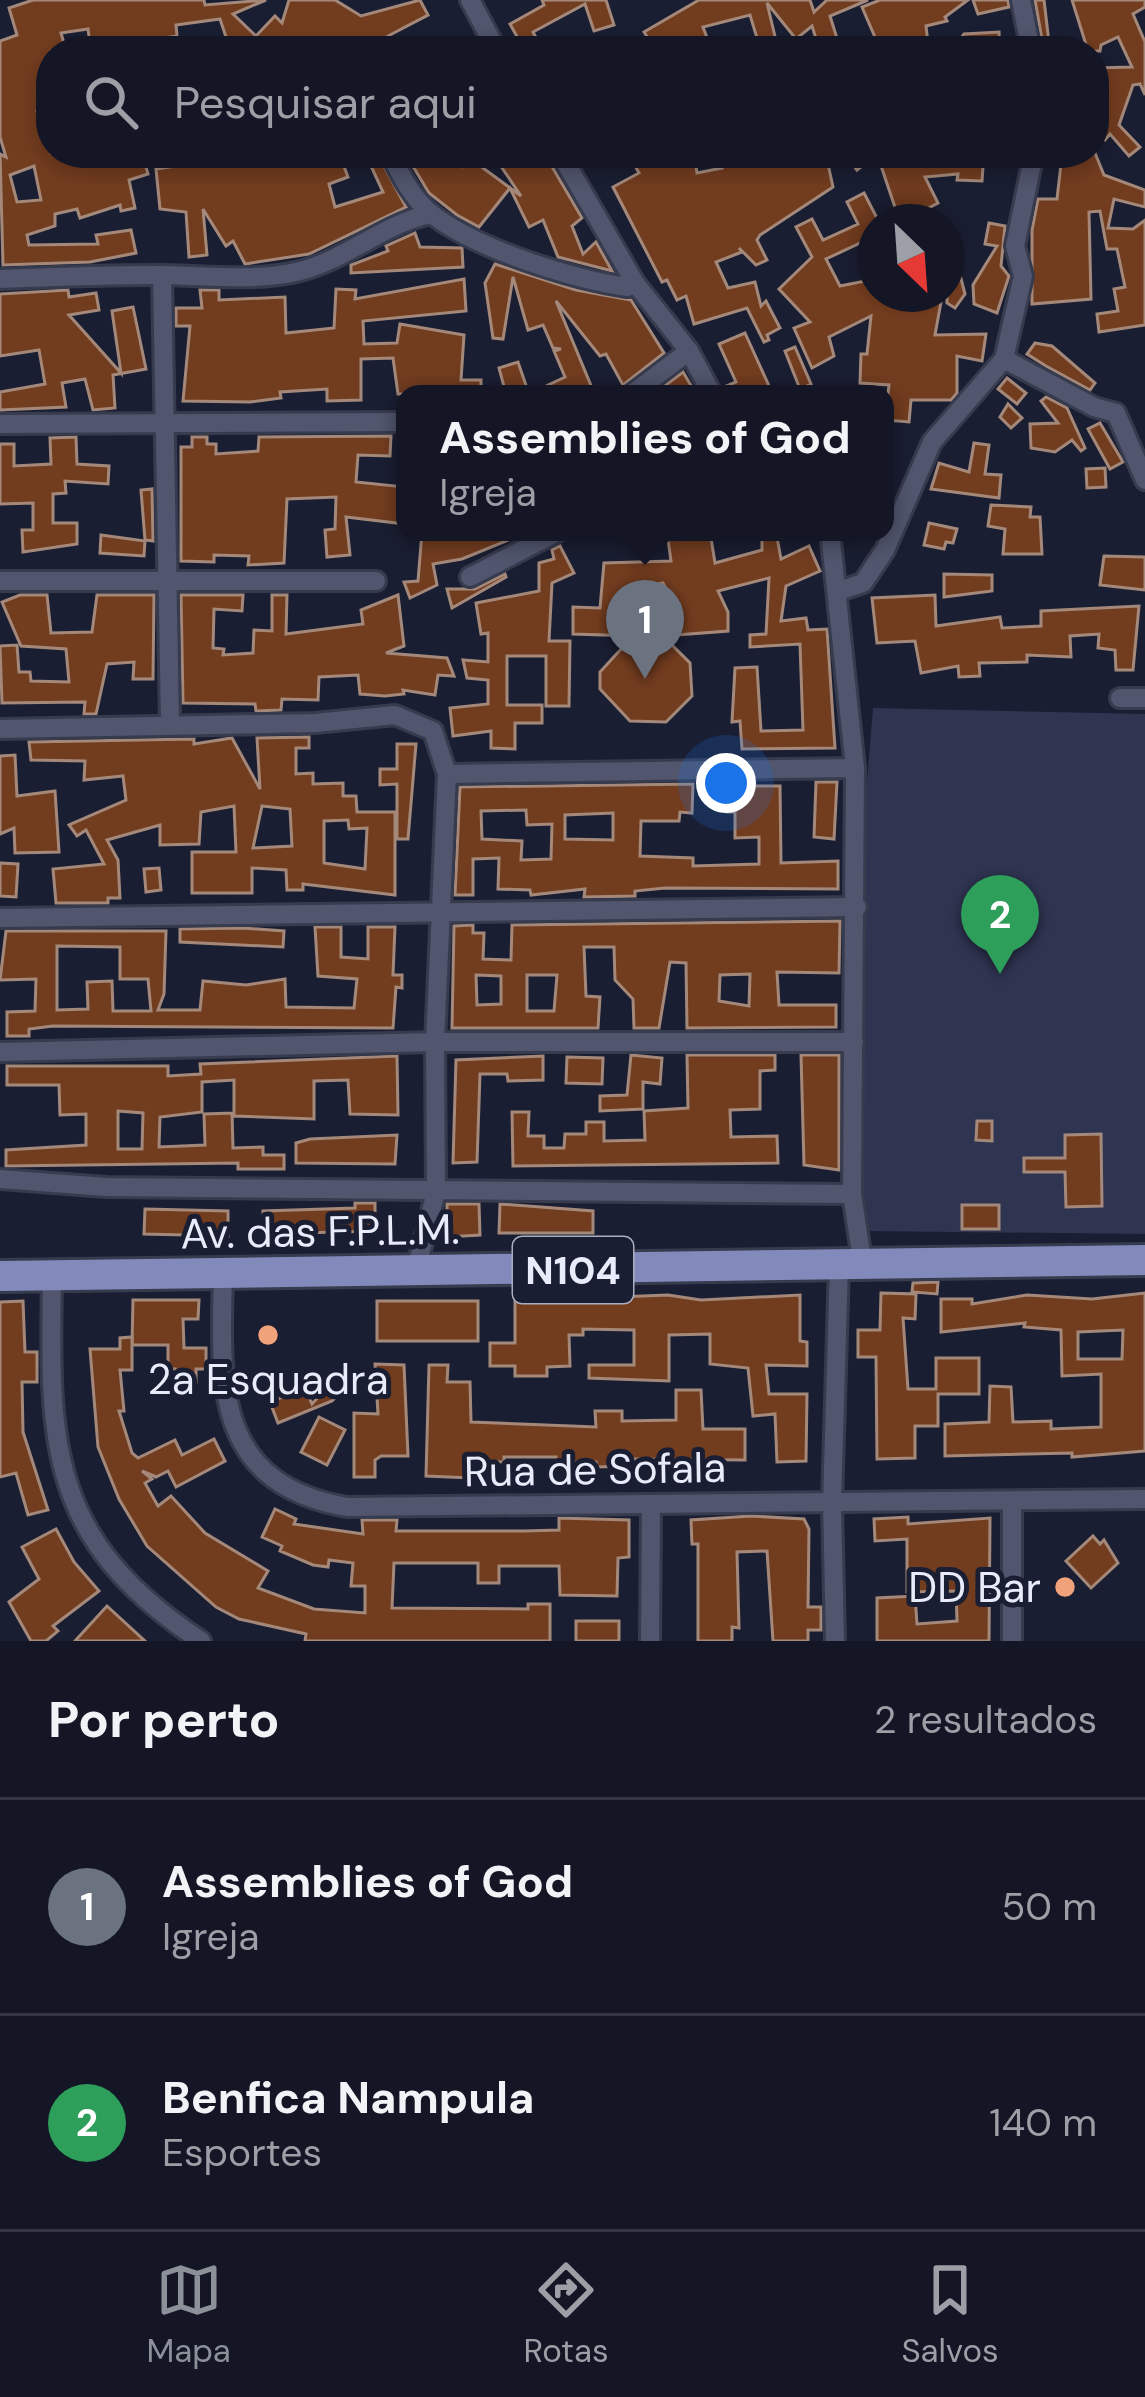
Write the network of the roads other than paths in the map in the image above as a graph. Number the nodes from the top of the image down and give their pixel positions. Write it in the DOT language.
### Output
graph roads {
  1 [pos="470,0"];
  2 [pos="1021,0"];
  3 [pos="489,36"];
  4 [pos="1028,36"];
  5 [pos="400,168"];
  6 [pos="569,168"];
  7 [pos="1031,168"];
  8 [pos="430,214"];
  9 [pos="162,275"];
  10 [pos="0,278"];
  11 [pos="634,283"];
  12 [pos="689,351"];
  13 [pos="1004,358"];
  14 [pos="644,385"];
  15 [pos="707,385"];
  16 [pos="165,422"];
  17 [pos="396,422"];
  18 [pos="0,424"];
  19 [pos="1145,480"];
  20 [pos="894,529"];
  21 [pos="540,541"];
  22 [pos="831,541"];
  23 [pos="889,541"];
  24 [pos="166,577"];
  25 [pos="470,577"];
  26 [pos="0,580"];
  27 [pos="376,580"];
  28 [pos="839,591"];
  29 [pos="1120,698"];
  30 [pos="1145,698"];
  31 [pos="170,722"];
  32 [pos="0,729"];
  33 [pos="855,768"];
  34 [pos="447,774"];
  35 [pos="857,907"];
  36 [pos="442,911"];
  37 [pos="0,918"];
  38 [pos="435,1042"];
  39 [pos="854,1042"];
  40 [pos="0,1052"];
  41 [pos="0,1179"];
  42 [pos="436,1192"];
  43 [pos="853,1194"];
  44 [pos="1145,1260"];
  45 [pos="851,1265"];
  46 [pos="415,1273"];
  47 [pos="224,1274"];
  48 [pos="0,1276"];
  49 [pos="52,1276"];
  50 [pos="1145,1499"];
  51 [pos="832,1503"];
  52 [pos="1012,1503"];
  53 [pos="651,1505"];
  54 [pos="202,1641"];
  55 [pos="650,1641"];
  56 [pos="835,1641"];
  57 [pos="1012,1641"];
  1 -- 3 [label="street"];
  2 -- 4 [label="street"];
  5 -- 8 [label="street"];
  6 -- 11 [label="street"];
  7 -- 13 [label="street"];
  8 -- 9 [label="street"];
  8 -- 11 [label="street"];
  9 -- 10 [label="street"];
  9 -- 16 [label="street"];
  11 -- 12 [label="street"];
  12 -- 14 [label="street"];
  12 -- 15 [label="street"];
  13 -- 19 [label="street"];
  13 -- 20 [label="street"];
  16 -- 17 [label="street"];
  16 -- 18 [label="street"];
  16 -- 24 [label="street"];
  21 -- 25 [label="street"];
  22 -- 28 [label="street"];
  23 -- 28 [label="street"];
  24 -- 26 [label="street"];
  24 -- 27 [label="street"];
  24 -- 31 [label="street"];
  28 -- 33 [label="street"];
  29 -- 30 [label="street"];
  31 -- 32 [label="street"];
  31 -- 34 [label="street"];
  33 -- 34 [label="street"];
  33 -- 35 [label="street"];
  34 -- 36 [label="street"];
  35 -- 36 [label="street"];
  35 -- 39 [label="street"];
  36 -- 37 [label="street"];
  36 -- 38 [label="street"];
  38 -- 39 [label="street"];
  38 -- 40 [label="street"];
  38 -- 42 [label="street"];
  39 -- 43 [label="street"];
  41 -- 42 [label="street"];
  42 -- 43 [label="street"];
  42 -- 46 [label="street"];
  43 -- 45 [label="street"];
  44 -- 45 [label="main road, Av. das F.P.L.M. / N104"];
  45 -- 46 [label="main road, Av. das F.P.L.M. / N104"];
  45 -- 51 [label="street"];
  46 -- 47 [label="main road, Av. das F.P.L.M. / N104"];
  47 -- 49 [label="main road, Av. das F.P.L.M. / N104"];
  47 -- 53 [label="street, Rua de Sofala"];
  48 -- 49 [label="main road, Av. das F.P.L.M. / N104"];
  49 -- 54 [label="street"];
  50 -- 52 [label="street, Rua de Sofala"];
  51 -- 52 [label="street, Rua de Sofala"];
  51 -- 53 [label="street, Rua de Sofala"];
  51 -- 56 [label="street"];
  52 -- 57 [label="street"];
  53 -- 55 [label="street"];
}
